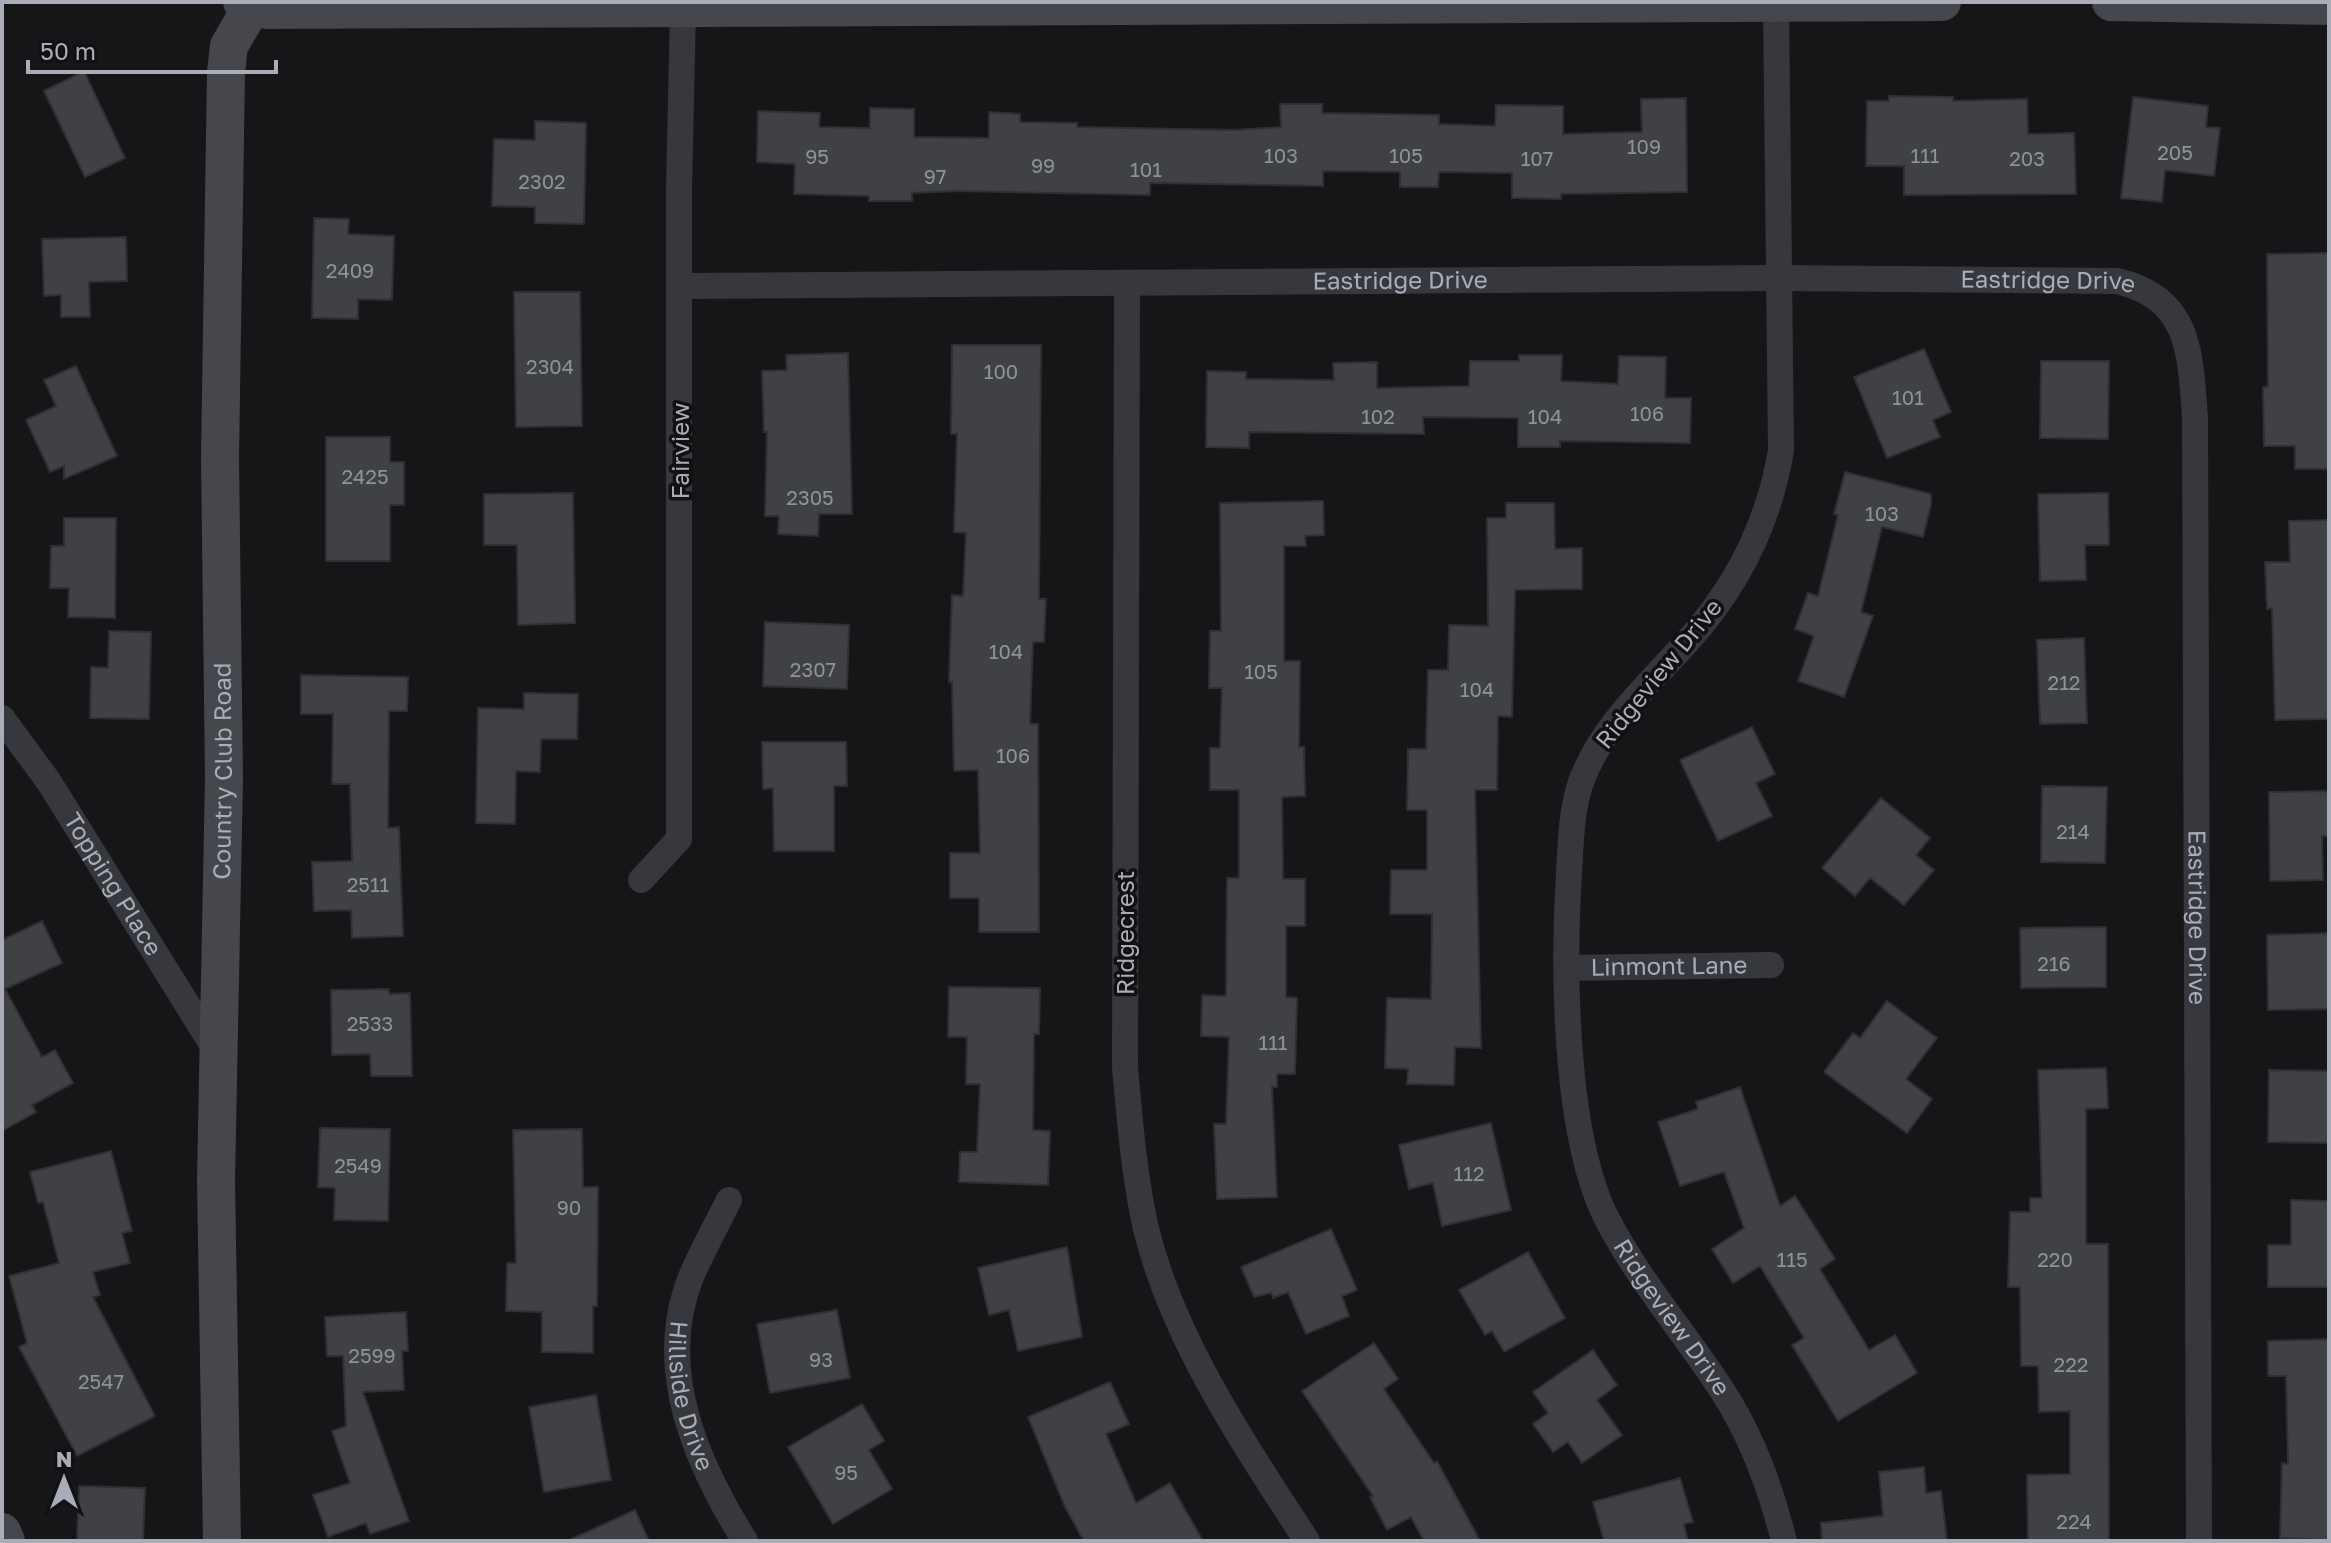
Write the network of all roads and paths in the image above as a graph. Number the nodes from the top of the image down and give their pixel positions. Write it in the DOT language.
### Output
graph roads {
  1 [pos="1942,2"];
  2 [pos="2111,2"];
  3 [pos="1776,3"];
  4 [pos="2276,3"];
  5 [pos="1260,4"];
  6 [pos="246,5"];
  7 [pos="2329,6"];
  8 [pos="683,8"];
  9 [pos="1779,278"];
  10 [pos="1127,283"];
  11 [pos="682,286"];
  12 [pos="2,718"];
  13 [pos="641,880"];
  14 [pos="1771,965"];
  15 [pos="1567,968"];
  16 [pos="218,1054"];
  17 [pos="729,1200"];
  18 [pos="2,1532"];
  19 [pos="6,1541"];
  20 [pos="222,1541"];
  21 [pos="745,1541"];
  22 [pos="1307,1541"];
  23 [pos="1784,1541"];
  24 [pos="2199,1541"];
  1 -- 3 [label="street"];
  2 -- 4 [label="street"];
  3 -- 5 [label="street"];
  3 -- 9 [label="street, Ridgeview Drive"];
  4 -- 7 [label="street"];
  5 -- 8 [label="street"];
  6 -- 8 [label="street"];
  6 -- 16 [label="street, Country Club Road"];
  8 -- 11 [label="street, Fairview"];
  9 -- 10 [label="street, Eastridge Drive"];
  9 -- 15 [label="street, Ridgeview Drive"];
  9 -- 24 [label="street, Eastridge Drive"];
  10 -- 11 [label="street, Eastridge Drive"];
  10 -- 22 [label="street, Ridgecrest"];
  11 -- 13 [label="street, Fairview"];
  12 -- 16 [label="street, Topping Place"];
  14 -- 15 [label="street, Linmont Lane"];
  15 -- 23 [label="street, Ridgeview Drive"];
  16 -- 20 [label="street, Country Club Road"];
  17 -- 21 [label="street, Hillside Drive"];
  18 -- 19 [label="street"];
}
